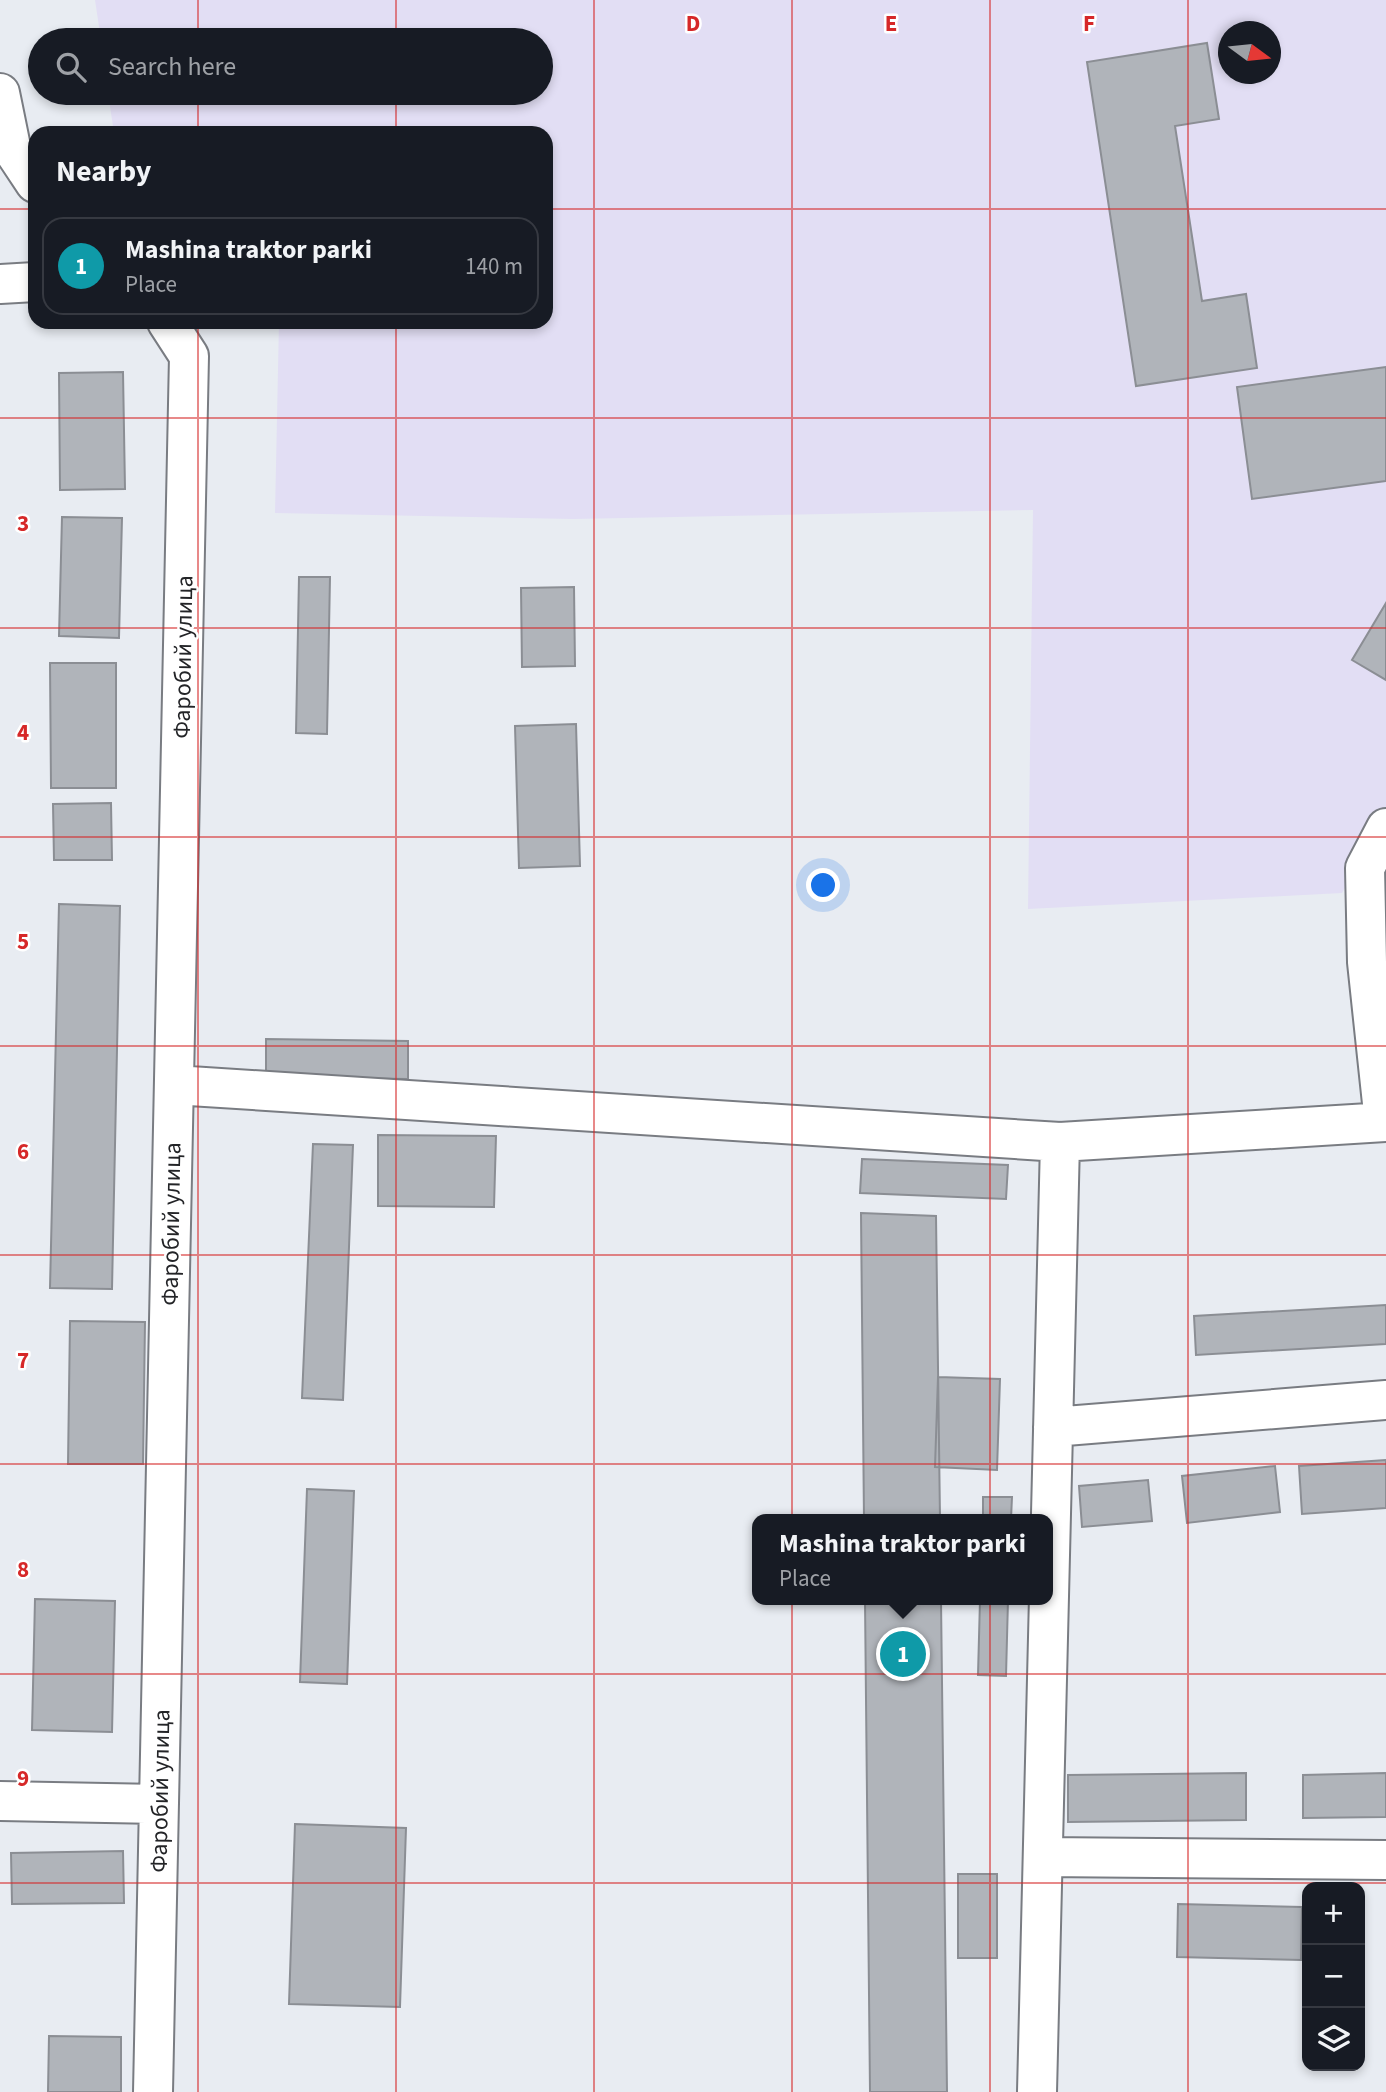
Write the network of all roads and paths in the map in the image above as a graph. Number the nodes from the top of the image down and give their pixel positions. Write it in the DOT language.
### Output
graph roads {
  1 [pos="0,93"];
  2 [pos="28,173"];
  3 [pos="28,282"];
  4 [pos="0,284"];
  5 [pos="172,329"];
  6 [pos="1386,828"];
  7 [pos="174,1085"];
  8 [pos="1385,1122"];
  9 [pos="1060,1142"];
  10 [pos="1386,1400"];
  11 [pos="1053,1427"];
  12 [pos="1051,1514"];
  13 [pos="1049,1605"];
  14 [pos="0,1801"];
  15 [pos="159,1804"];
  16 [pos="1043,1857"];
  17 [pos="1386,1860"];
  18 [pos="153,2092"];
  19 [pos="1037,2092"];
  1 -- 2 [label="street"];
  3 -- 4 [label="street"];
  5 -- 7 [label="street, Фаробий улица"];
  6 -- 8 [label="street"];
  7 -- 9 [label="street"];
  7 -- 15 [label="street, Фаробий улица"];
  8 -- 9 [label="street"];
  9 -- 11 [label="street"];
  10 -- 11 [label="street"];
  11 -- 12 [label="street"];
  13 -- 16 [label="street"];
  14 -- 15 [label="street"];
  15 -- 18 [label="street, Фаробий улица"];
  16 -- 17 [label="street"];
  16 -- 19 [label="street"];
}
